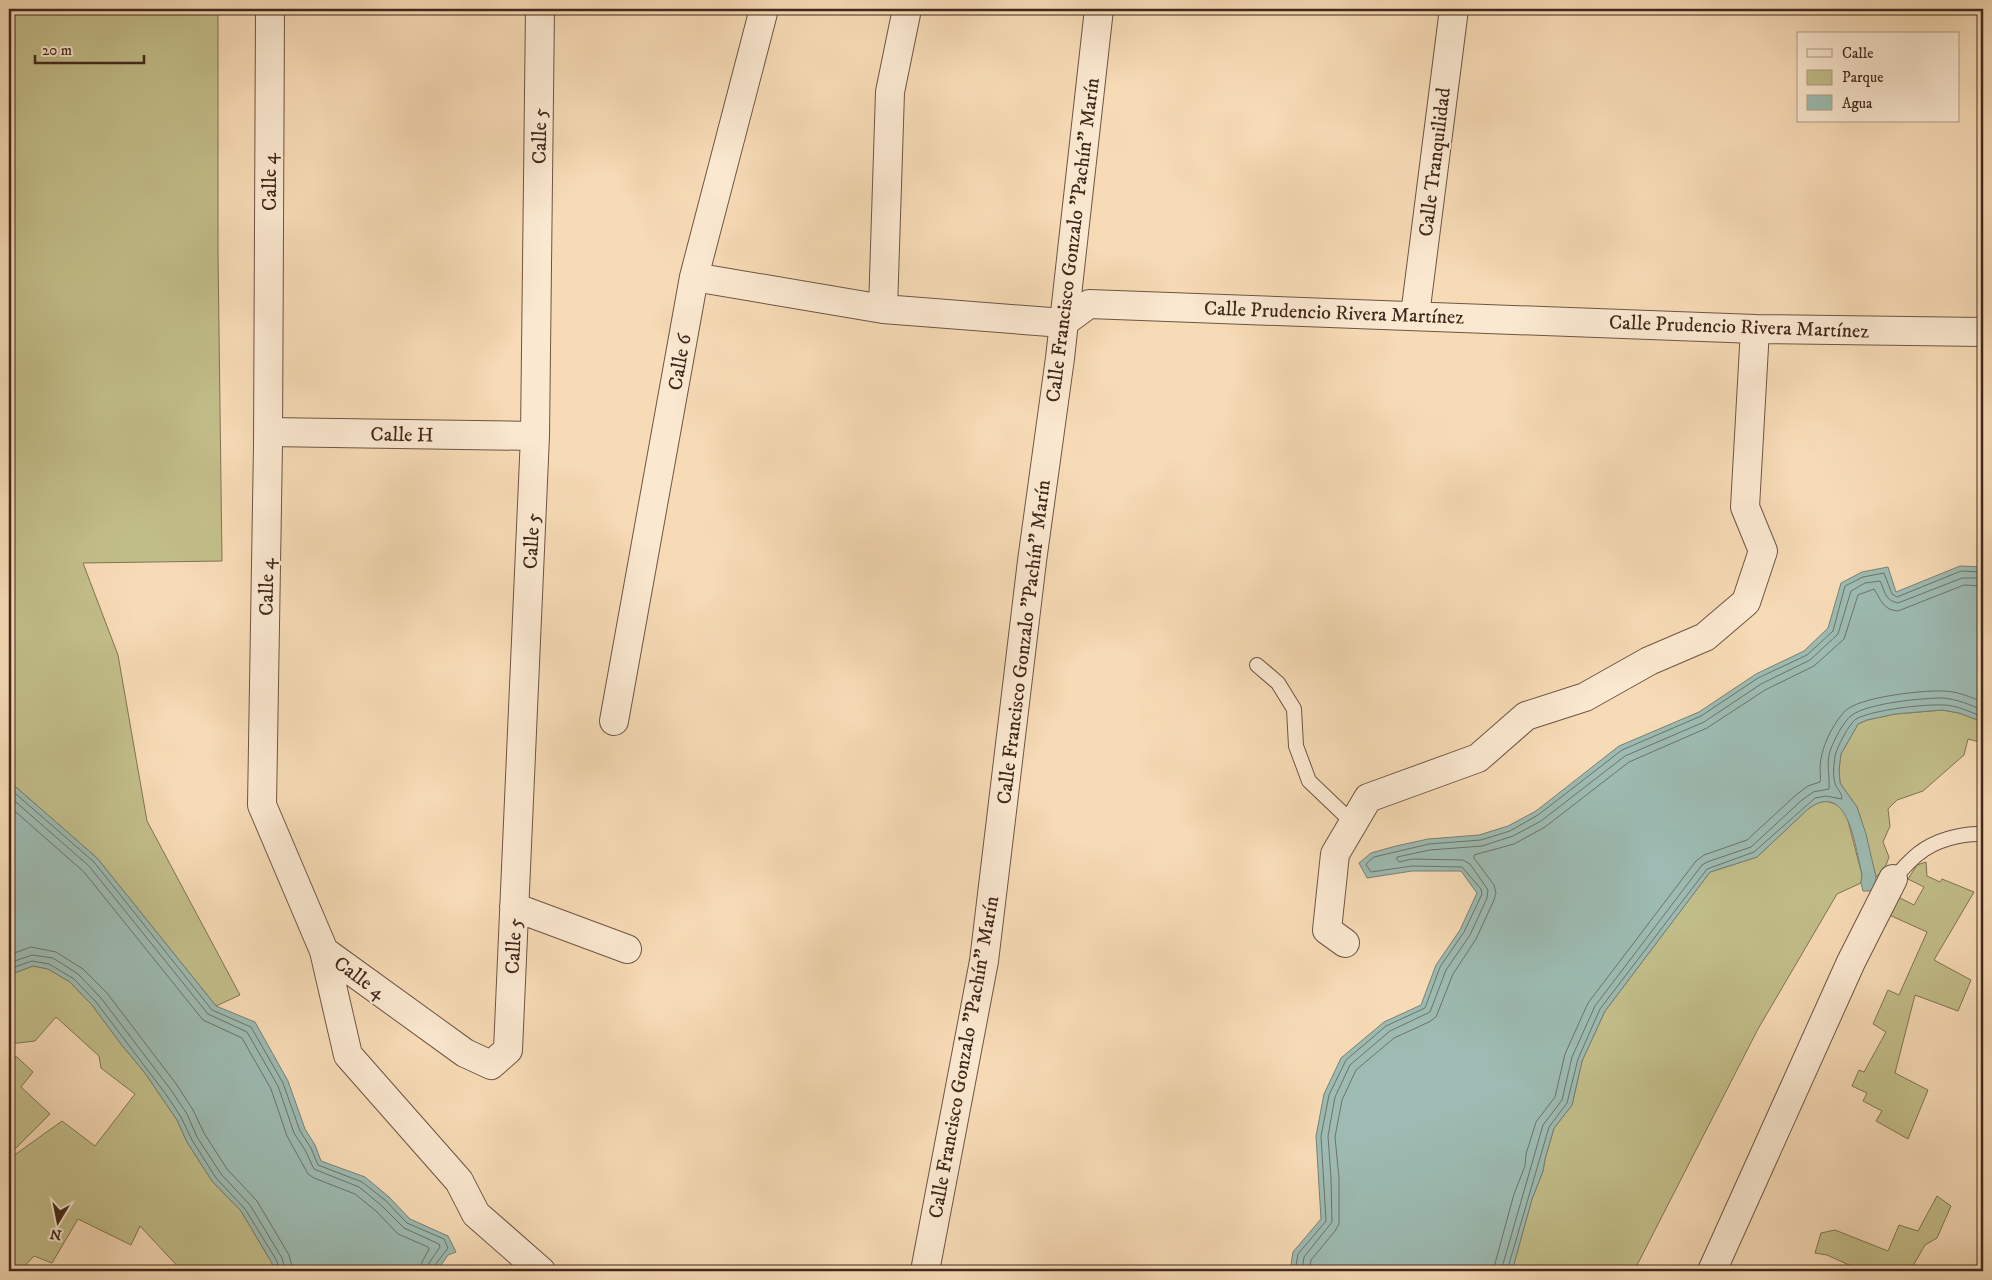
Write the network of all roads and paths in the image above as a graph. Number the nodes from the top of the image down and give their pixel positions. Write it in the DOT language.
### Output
graph roads {
  1 [pos="270,9"];
  2 [pos="540,9"];
  3 [pos="764,9"];
  4 [pos="907,9"];
  5 [pos="1099,9"];
  6 [pos="1454,9"];
  7 [pos="694,277"];
  8 [pos="883,310"];
  9 [pos="1415,315"];
  10 [pos="1063,323"];
  11 [pos="1755,329"];
  12 [pos="1983,332"];
  13 [pos="268,432"];
  14 [pos="535,436"];
  15 [pos="1257,665"];
  16 [pos="614,721"];
  17 [pos="1353,823"];
  18 [pos="1983,834"];
  19 [pos="1892,879"];
  20 [pos="514,907"];
  21 [pos="1345,944"];
  22 [pos="628,949"];
  23 [pos="324,950"];
  24 [pos="491,1065"];
  25 [pos="541,1271"];
  26 [pos="925,1271"];
  27 [pos="1712,1271"];
  1 -- 13 [label="street, Calle 4"];
  2 -- 14 [label="street, Calle 5"];
  3 -- 7 [label="street, Calle 6"];
  4 -- 8 [label="street"];
  5 -- 10 [label="street, Calle Francisco Gonzalo \"Pachín\" Marín"];
  6 -- 9 [label="street, Calle Tranquilidad"];
  7 -- 8 [label="street"];
  7 -- 16 [label="street, Calle 6"];
  8 -- 10 [label="street"];
  9 -- 10 [label="street, Calle Prudencio Rivera Martínez"];
  9 -- 11 [label="street, Calle Prudencio Rivera Martínez"];
  10 -- 26 [label="street, Calle Francisco Gonzalo \"Pachín\" Marín"];
  11 -- 12 [label="street, Calle Prudencio Rivera Martínez"];
  11 -- 17 [label="street"];
  13 -- 14 [label="street, Calle H"];
  13 -- 23 [label="street, Calle 4"];
  14 -- 20 [label="street, Calle 5"];
  15 -- 17 [label="lane"];
  17 -- 21 [label="street"];
  18 -- 19 [label="lane"];
  19 -- 27 [label="street"];
  20 -- 22 [label="street"];
  20 -- 24 [label="street, Calle 5"];
  23 -- 24 [label="street, Calle 4"];
  23 -- 25 [label="street"];
}
